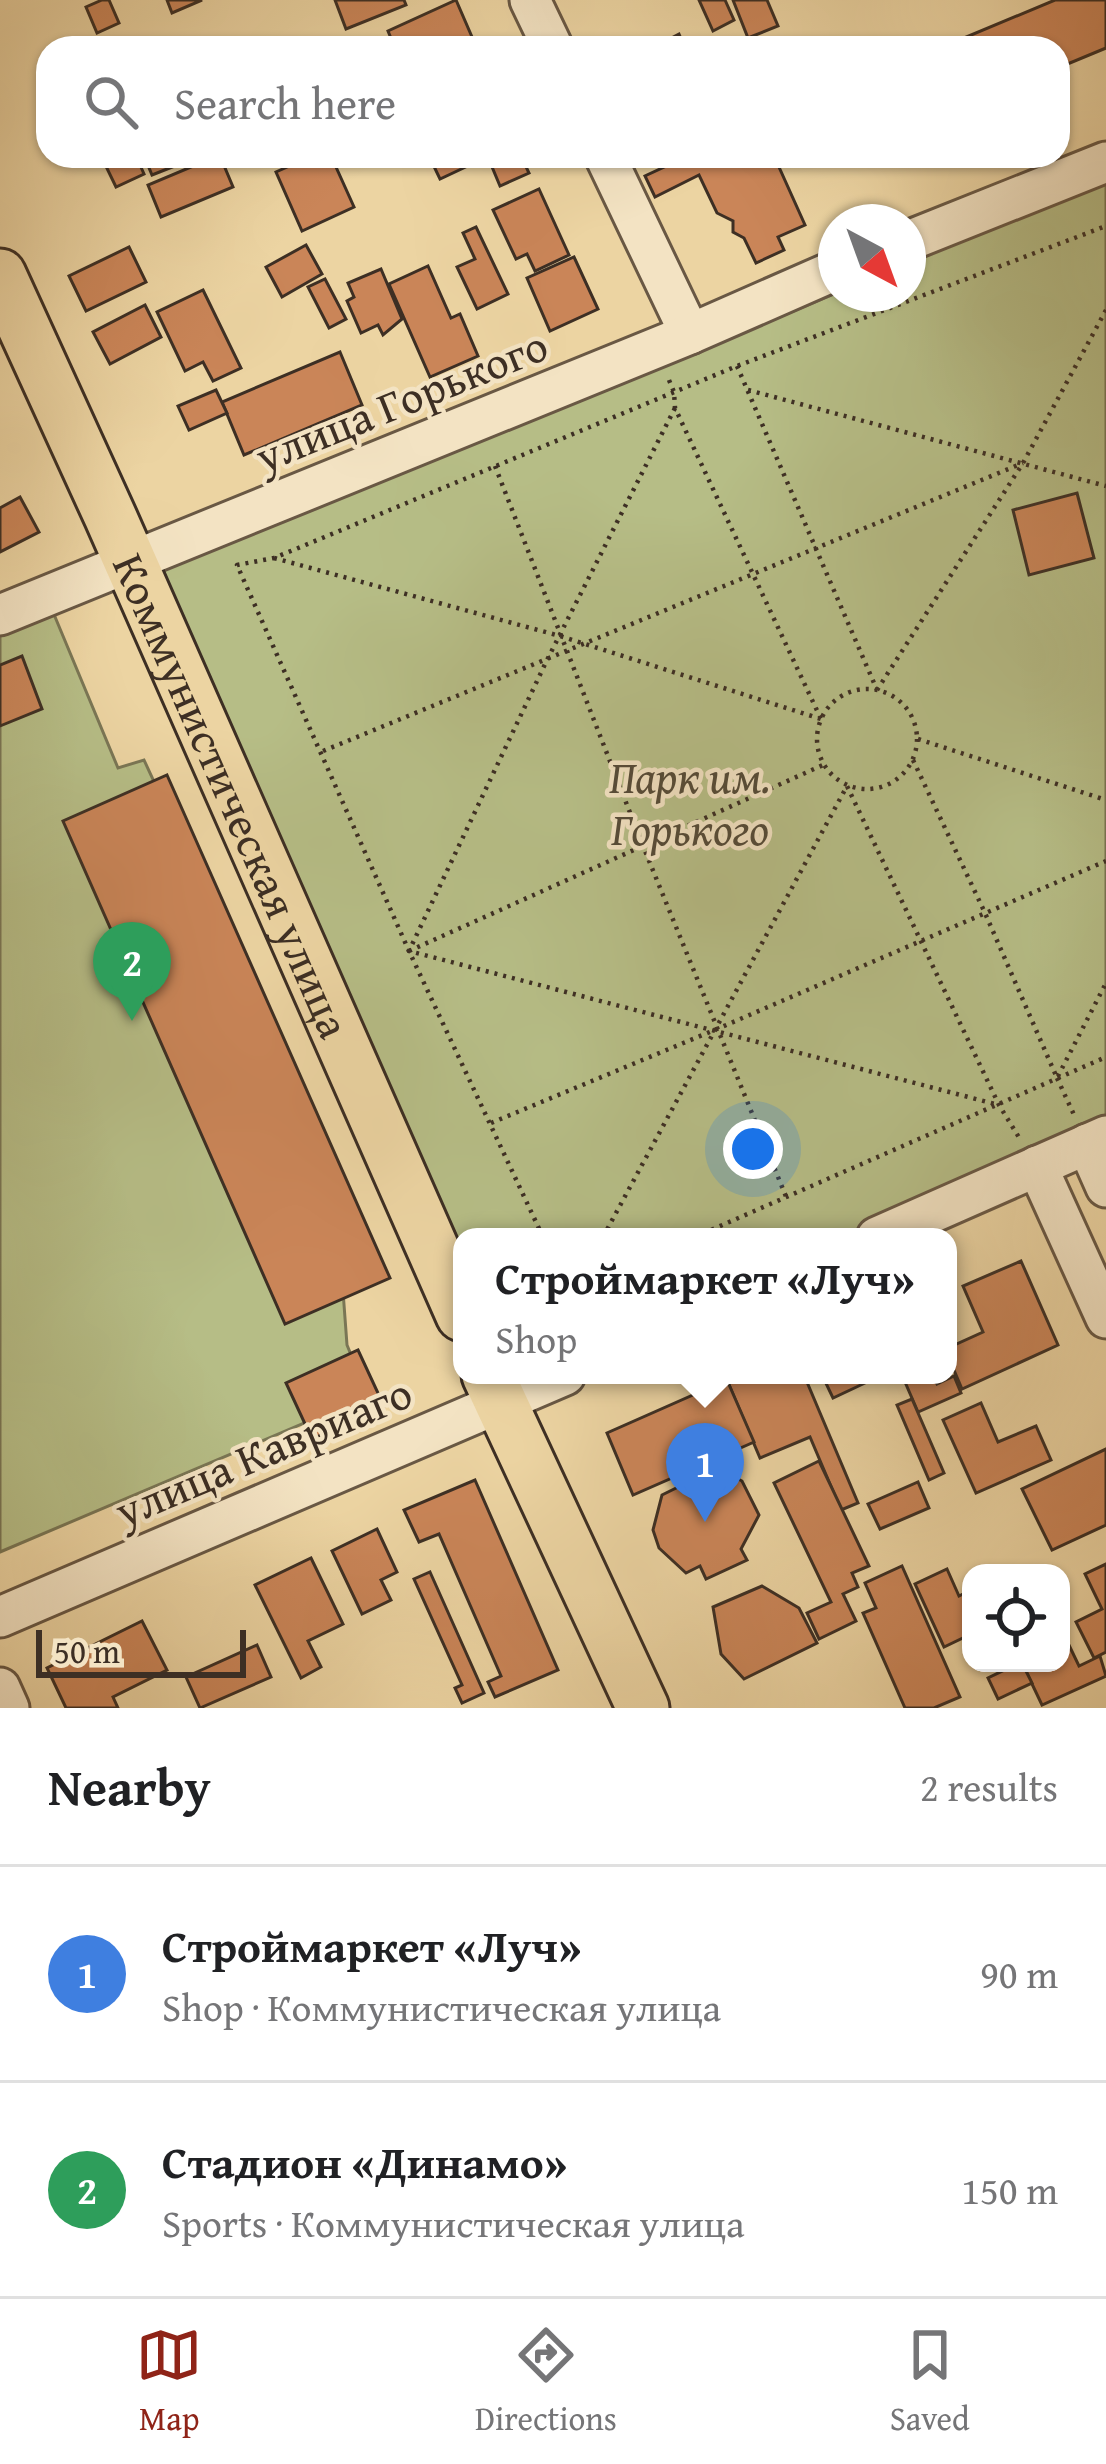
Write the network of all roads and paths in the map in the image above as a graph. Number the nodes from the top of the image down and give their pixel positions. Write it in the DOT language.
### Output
graph roads {
  1 [pos="530,0"];
  2 [pos="547,36"];
  3 [pos="1106,162"];
  4 [pos="610,168"];
  5 [pos="1106,226"];
  6 [pos="926,234"];
  7 [pos="0,275"];
  8 [pos="818,278"];
  9 [pos="1106,310"];
  10 [pos="690,334"];
  11 [pos="737,366"];
  12 [pos="748,389"];
  13 [pos="674,392"];
  14 [pos="675,408"];
  15 [pos="1023,463"];
  16 [pos="495,466"];
  17 [pos="1106,486"];
  18 [pos="816,549"];
  19 [pos="274,558"];
  20 [pos="130,564"];
  21 [pos="753,574"];
  22 [pos="0,615"];
  23 [pos="560,636"];
  24 [pos="584,644"];
  25 [pos="566,651"];
  26 [pos="547,659"];
  27 [pos="877,690"];
  28 [pos="821,719"];
  29 [pos="917,739"];
  30 [pos="321,752"];
  31 [pos="913,760"];
  32 [pos="823,765"];
  33 [pos="848,786"];
  34 [pos="1106,800"];
  35 [pos="643,846"];
  36 [pos="1106,861"];
  37 [pos="985,913"];
  38 [pos="921,940"];
  39 [pos="410,951"];
  40 [pos="1106,983"];
  41 [pos="717,1029"];
  42 [pos="1106,1058"];
  43 [pos="1057,1078"];
  44 [pos="999,1105"];
  45 [pos="491,1123"];
  46 [pos="1097,1140"];
  47 [pos="1037,1166"];
  48 [pos="1106,1186"];
  49 [pos="787,1198"];
  50 [pos="539,1228"];
  51 [pos="608,1228"];
  52 [pos="716,1228"];
  53 [pos="897,1228"];
  54 [pos="453,1295"];
  55 [pos="1106,1318"];
  56 [pos="494,1389"];
  57 [pos="0,1617"];
  58 [pos="0,1688"];
  59 [pos="9,1708"];
  60 [pos="643,1708"];
  1 -- 2 [label="street"];
  3 -- 6 [label="street"];
  4 -- 10 [label="street"];
  5 -- 11 [label="path"];
  7 -- 20 [label="main road, Коммунистическая улица"];
  8 -- 10 [label="street, улица Горького"];
  9 -- 15 [label="path"];
  10 -- 20 [label="street, улица Горького"];
  11 -- 12 [label="path"];
  11 -- 13 [label="path"];
  12 -- 15 [label="path"];
  12 -- 18 [label="path"];
  13 -- 14 [label="path"];
  13 -- 16 [label="path"];
  14 -- 21 [label="path"];
  14 -- 23 [label="path"];
  15 -- 17 [label="path"];
  15 -- 18 [label="path"];
  15 -- 27 [label="path"];
  16 -- 19 [label="path"];
  16 -- 23 [label="path"];
  18 -- 21 [label="path"];
  18 -- 27 [label="path"];
  19 -- 23 [label="path"];
  19 -- 30 [label="path"];
  20 -- 22 [label="street, улица Горького"];
  20 -- 54 [label="main road, Коммунистическая улица"];
  21 -- 24 [label="path"];
  21 -- 28 [label="path"];
  23 -- 24 [label="path"];
  23 -- 25 [label="path"];
  23 -- 26 [label="path"];
  24 -- 25 [label="path"];
  24 -- 28 [label="path"];
  25 -- 26 [label="path"];
  25 -- 35 [label="path"];
  26 -- 30 [label="path"];
  26 -- 39 [label="path"];
  27 -- 28 [label="path"];
  27 -- 29 [label="path"];
  28 -- 32 [label="path"];
  29 -- 31 [label="path"];
  29 -- 34 [label="path"];
  30 -- 39 [label="path"];
  31 -- 33 [label="path"];
  31 -- 37 [label="path"];
  32 -- 33 [label="path"];
  32 -- 35 [label="path"];
  33 -- 38 [label="path"];
  33 -- 41 [label="path"];
  35 -- 39 [label="path"];
  35 -- 41 [label="path"];
  36 -- 37 [label="path"];
  37 -- 38 [label="path"];
  37 -- 43 [label="path"];
  38 -- 41 [label="path"];
  38 -- 44 [label="path"];
  39 -- 41 [label="path"];
  39 -- 45 [label="path"];
  40 -- 43 [label="path"];
  41 -- 44 [label="path"];
  41 -- 45 [label="path"];
  41 -- 49 [label="path"];
  41 -- 51 [label="path"];
  42 -- 43 [label="path"];
  43 -- 44 [label="path"];
  43 -- 46 [label="path"];
  44 -- 49 [label="path"];
  45 -- 50 [label="path"];
  46 -- 47 [label="street"];
  46 -- 48 [label="street"];
  47 -- 53 [label="street"];
  47 -- 55 [label="street"];
  49 -- 52 [label="path"];
  56 -- 57 [label="street, улица Кавриаго"];
  56 -- 60 [label="main road"];
  58 -- 59 [label="street"];
}
